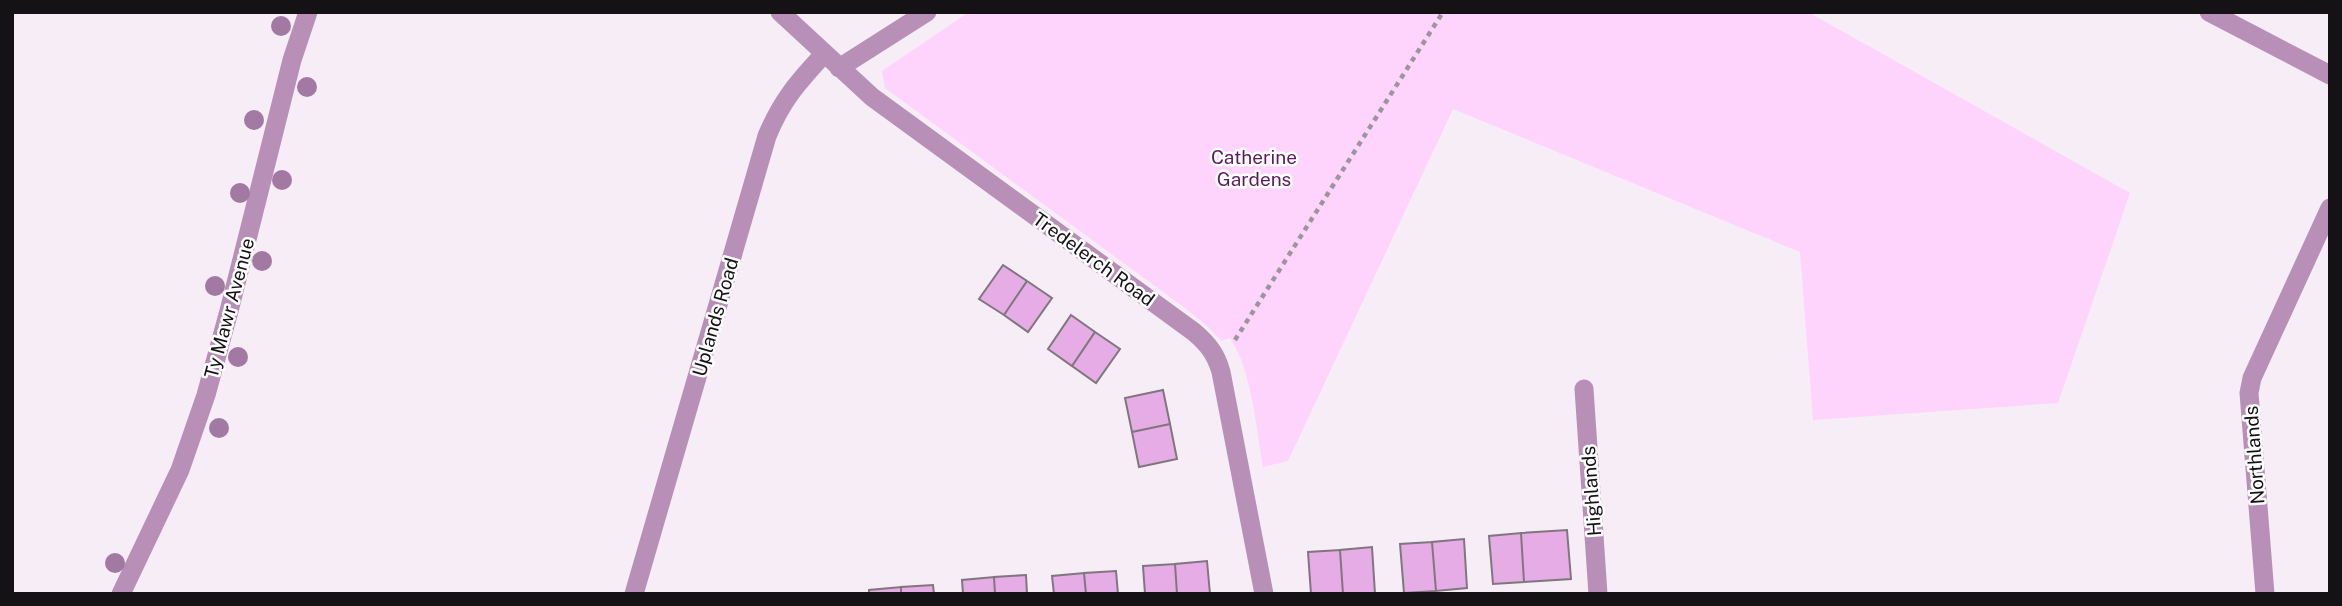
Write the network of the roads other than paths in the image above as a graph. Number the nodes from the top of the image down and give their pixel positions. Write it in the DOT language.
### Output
graph roads {
  1 [pos="308,12"];
  2 [pos="780,12"];
  3 [pos="927,12"];
  4 [pos="2209,12"];
  5 [pos="824,54"];
  6 [pos="839,68"];
  7 [pos="2330,75"];
  8 [pos="2330,208"];
  9 [pos="1584,389"];
  10 [pos="121,594"];
  11 [pos="634,594"];
  12 [pos="1264,594"];
  13 [pos="1598,594"];
  14 [pos="2265,594"];
  1 -- 10 [label="street, Ty Mawr Avenue"];
  2 -- 5 [label="street, Tredelerch Road"];
  3 -- 6 [label="street"];
  4 -- 7 [label="street"];
  5 -- 6 [label="street, Tredelerch Road"];
  5 -- 11 [label="street, Uplands Road"];
  6 -- 12 [label="street, Tredelerch Road"];
  8 -- 14 [label="street, Northlands"];
  9 -- 13 [label="street, Highlands"];
}
